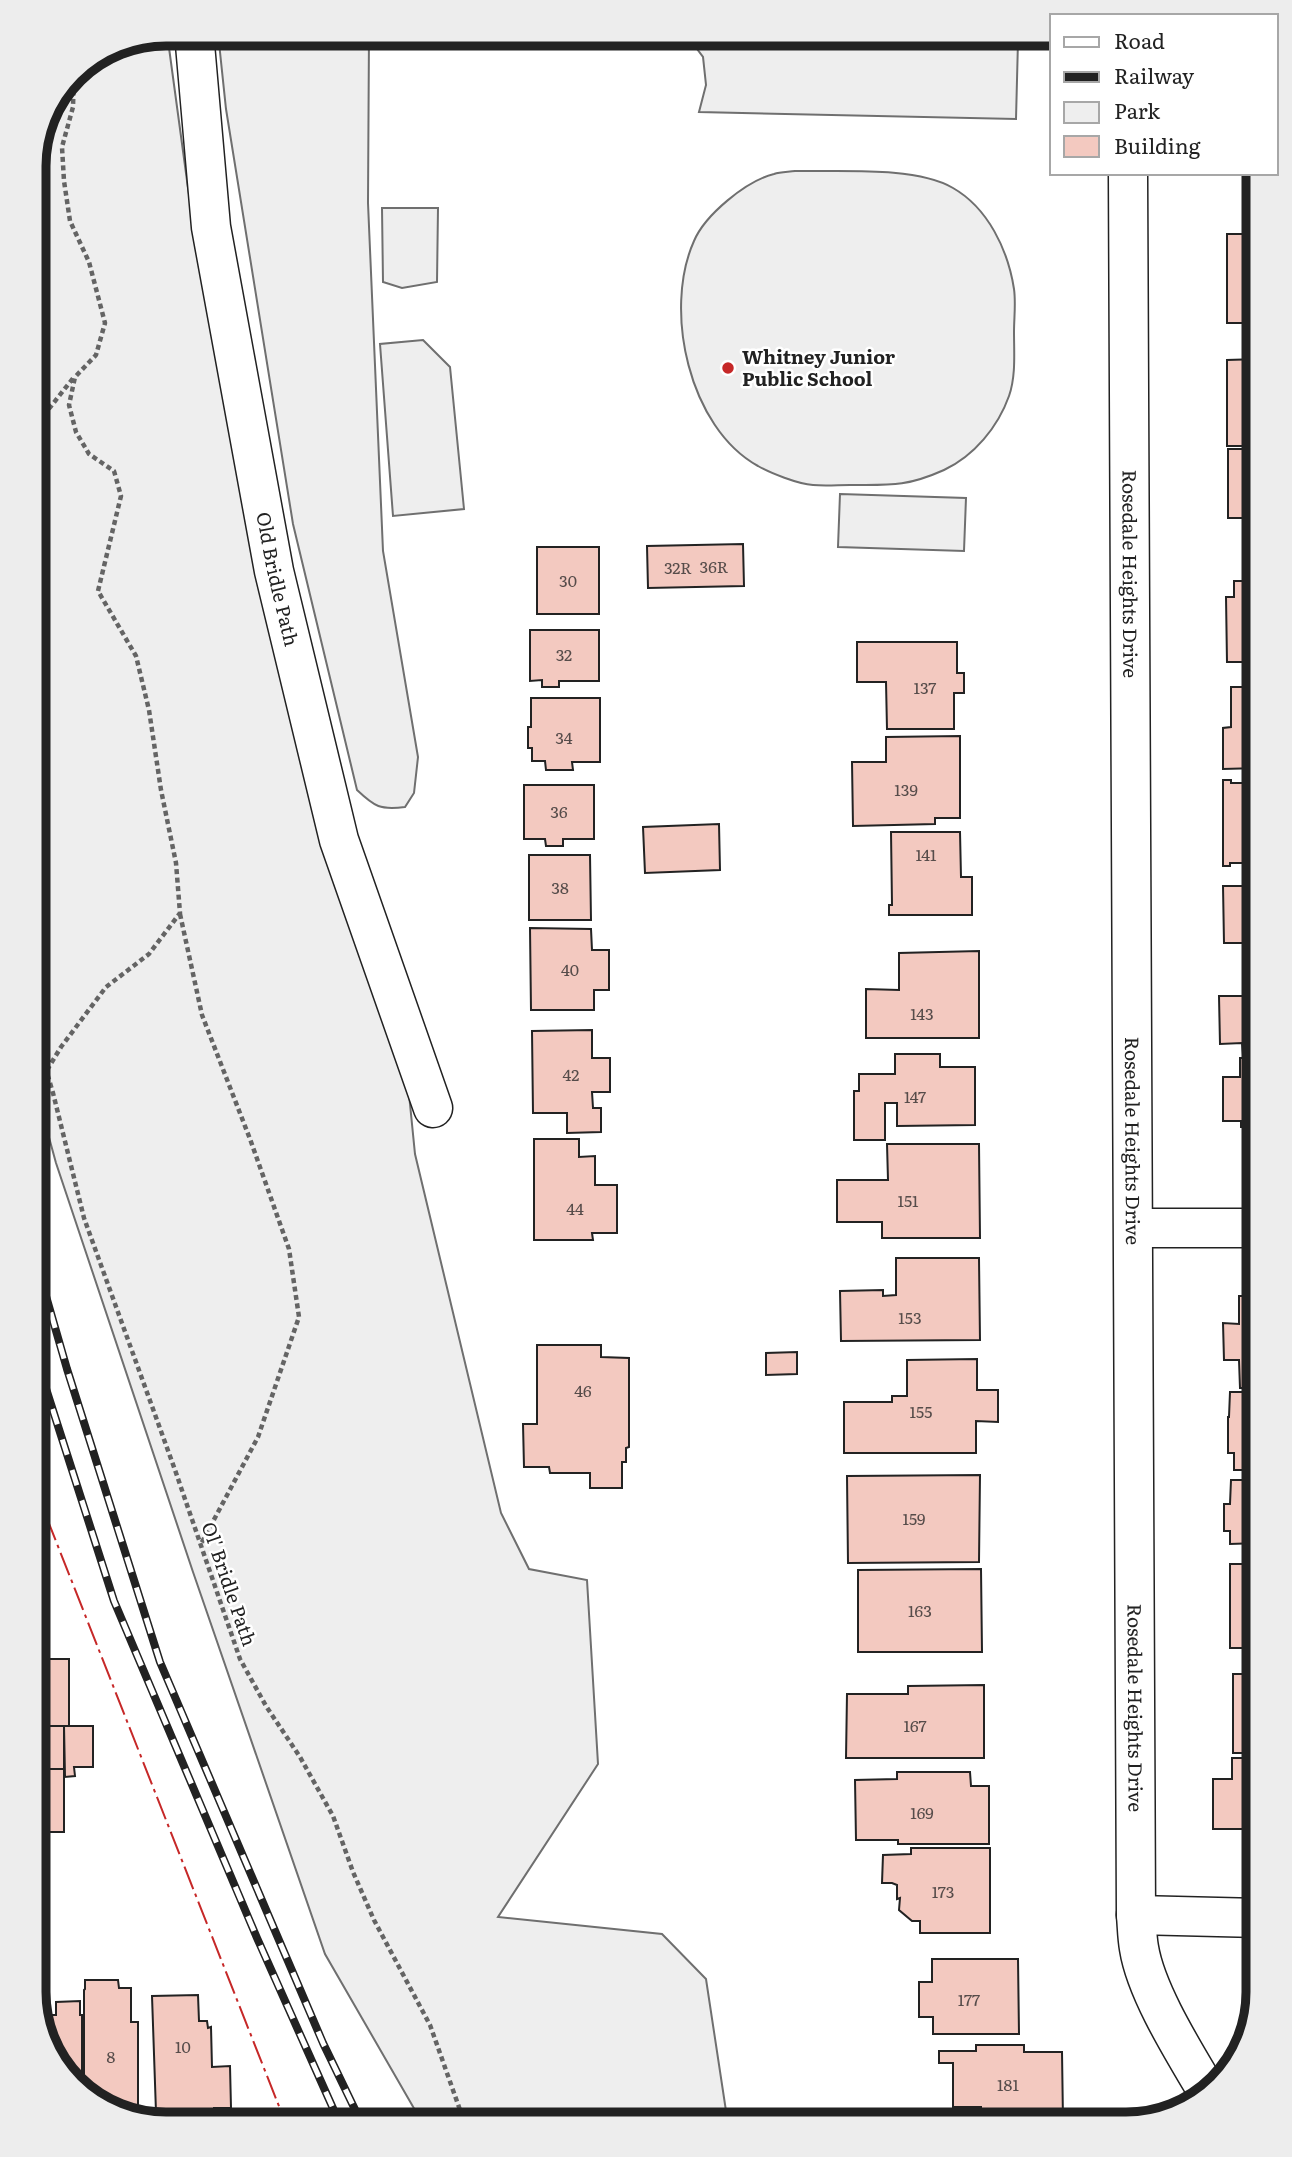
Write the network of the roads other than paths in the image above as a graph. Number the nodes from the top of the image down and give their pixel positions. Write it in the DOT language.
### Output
graph roads {
  1 [pos="195,46"];
  2 [pos="1128,175"];
  3 [pos="433,1108"];
  4 [pos="1134,1228"];
  5 [pos="1246,1228"];
  6 [pos="1136,1915"];
  7 [pos="1246,1918"];
  8 [pos="1202,2083"];
  1 -- 3 [label="street, Old Bridle Path"];
  2 -- 4 [label="street, Rosedale Heights Drive"];
  4 -- 5 [label="street"];
  4 -- 6 [label="street, Rosedale Heights Drive"];
  6 -- 7 [label="street"];
  6 -- 8 [label="street, Rosedale Heights Drive"];
}
